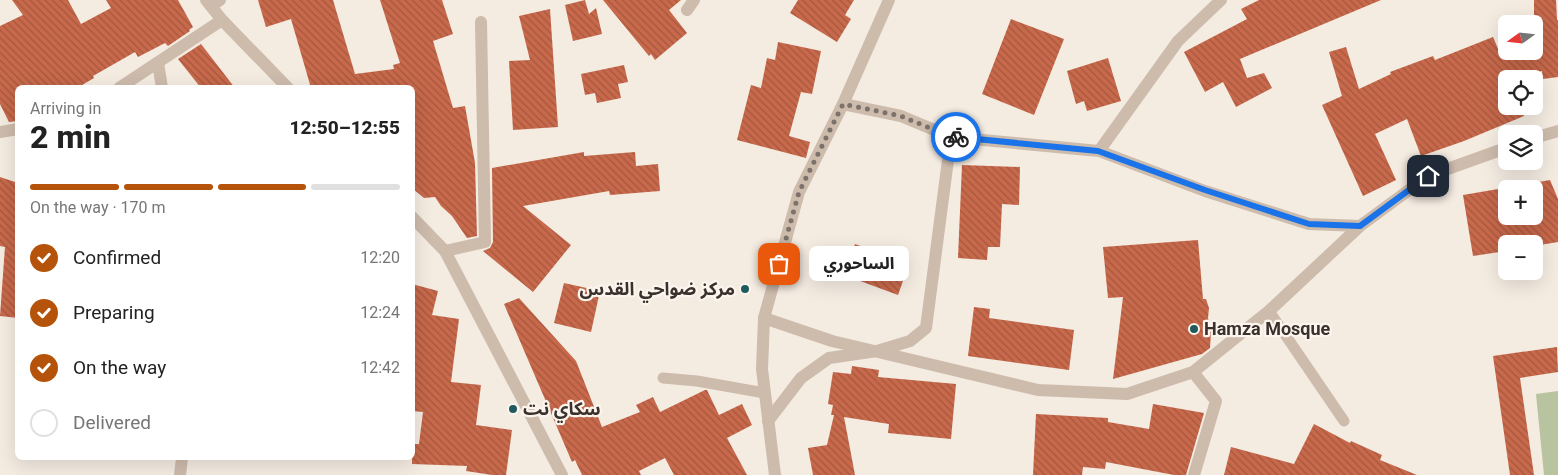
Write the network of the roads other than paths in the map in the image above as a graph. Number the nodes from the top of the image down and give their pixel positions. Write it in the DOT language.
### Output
graph roads {
  1 [pos="889,0"];
  2 [pos="1221,0"];
  3 [pos="212,2"];
  4 [pos="222,20"];
  5 [pos="481,22"];
  6 [pos="158,63"];
  7 [pos="124,85"];
  8 [pos="162,85"];
  9 [pos="285,85"];
  10 [pos="843,104"];
  11 [pos="15,130"];
  12 [pos="1558,131"];
  13 [pos="0,132"];
  14 [pos="1543,135"];
  15 [pos="951,137"];
  16 [pos="1098,151"];
  17 [pos="1498,151"];
  18 [pos="415,220"];
  19 [pos="1360,226"];
  20 [pos="445,251"];
  21 [pos="1269,311"];
  22 [pos="764,318"];
  23 [pos="877,352"];
  24 [pos="1193,372"];
  25 [pos="663,378"];
  26 [pos="765,393"];
  27 [pos="768,420"];
  28 [pos="1344,421"];
  29 [pos="182,460"];
  30 [pos="180,475"];
  31 [pos="562,475"];
  32 [pos="774,475"];
  33 [pos="1194,475"];
  1 -- 10 [label="street"];
  2 -- 16 [label="street"];
  3 -- 4 [label="street"];
  4 -- 6 [label="street"];
  4 -- 9 [label="street"];
  5 -- 20 [label="street"];
  6 -- 7 [label="street"];
  6 -- 8 [label="street"];
  10 -- 15 [label="street"];
  10 -- 22 [label="street"];
  11 -- 13 [label="street"];
  12 -- 14 [label="street"];
  15 -- 16 [label="street"];
  15 -- 23 [label="street"];
  16 -- 19 [label="street"];
  17 -- 19 [label="street"];
  18 -- 20 [label="street"];
  19 -- 21 [label="street"];
  20 -- 31 [label="street"];
  21 -- 24 [label="street"];
  21 -- 28 [label="lane"];
  22 -- 23 [label="street"];
  22 -- 26 [label="street"];
  23 -- 24 [label="street"];
  23 -- 27 [label="street"];
  24 -- 33 [label="street"];
  25 -- 26 [label="lane"];
  26 -- 27 [label="street"];
  27 -- 32 [label="street"];
  29 -- 30 [label="street"];
}
